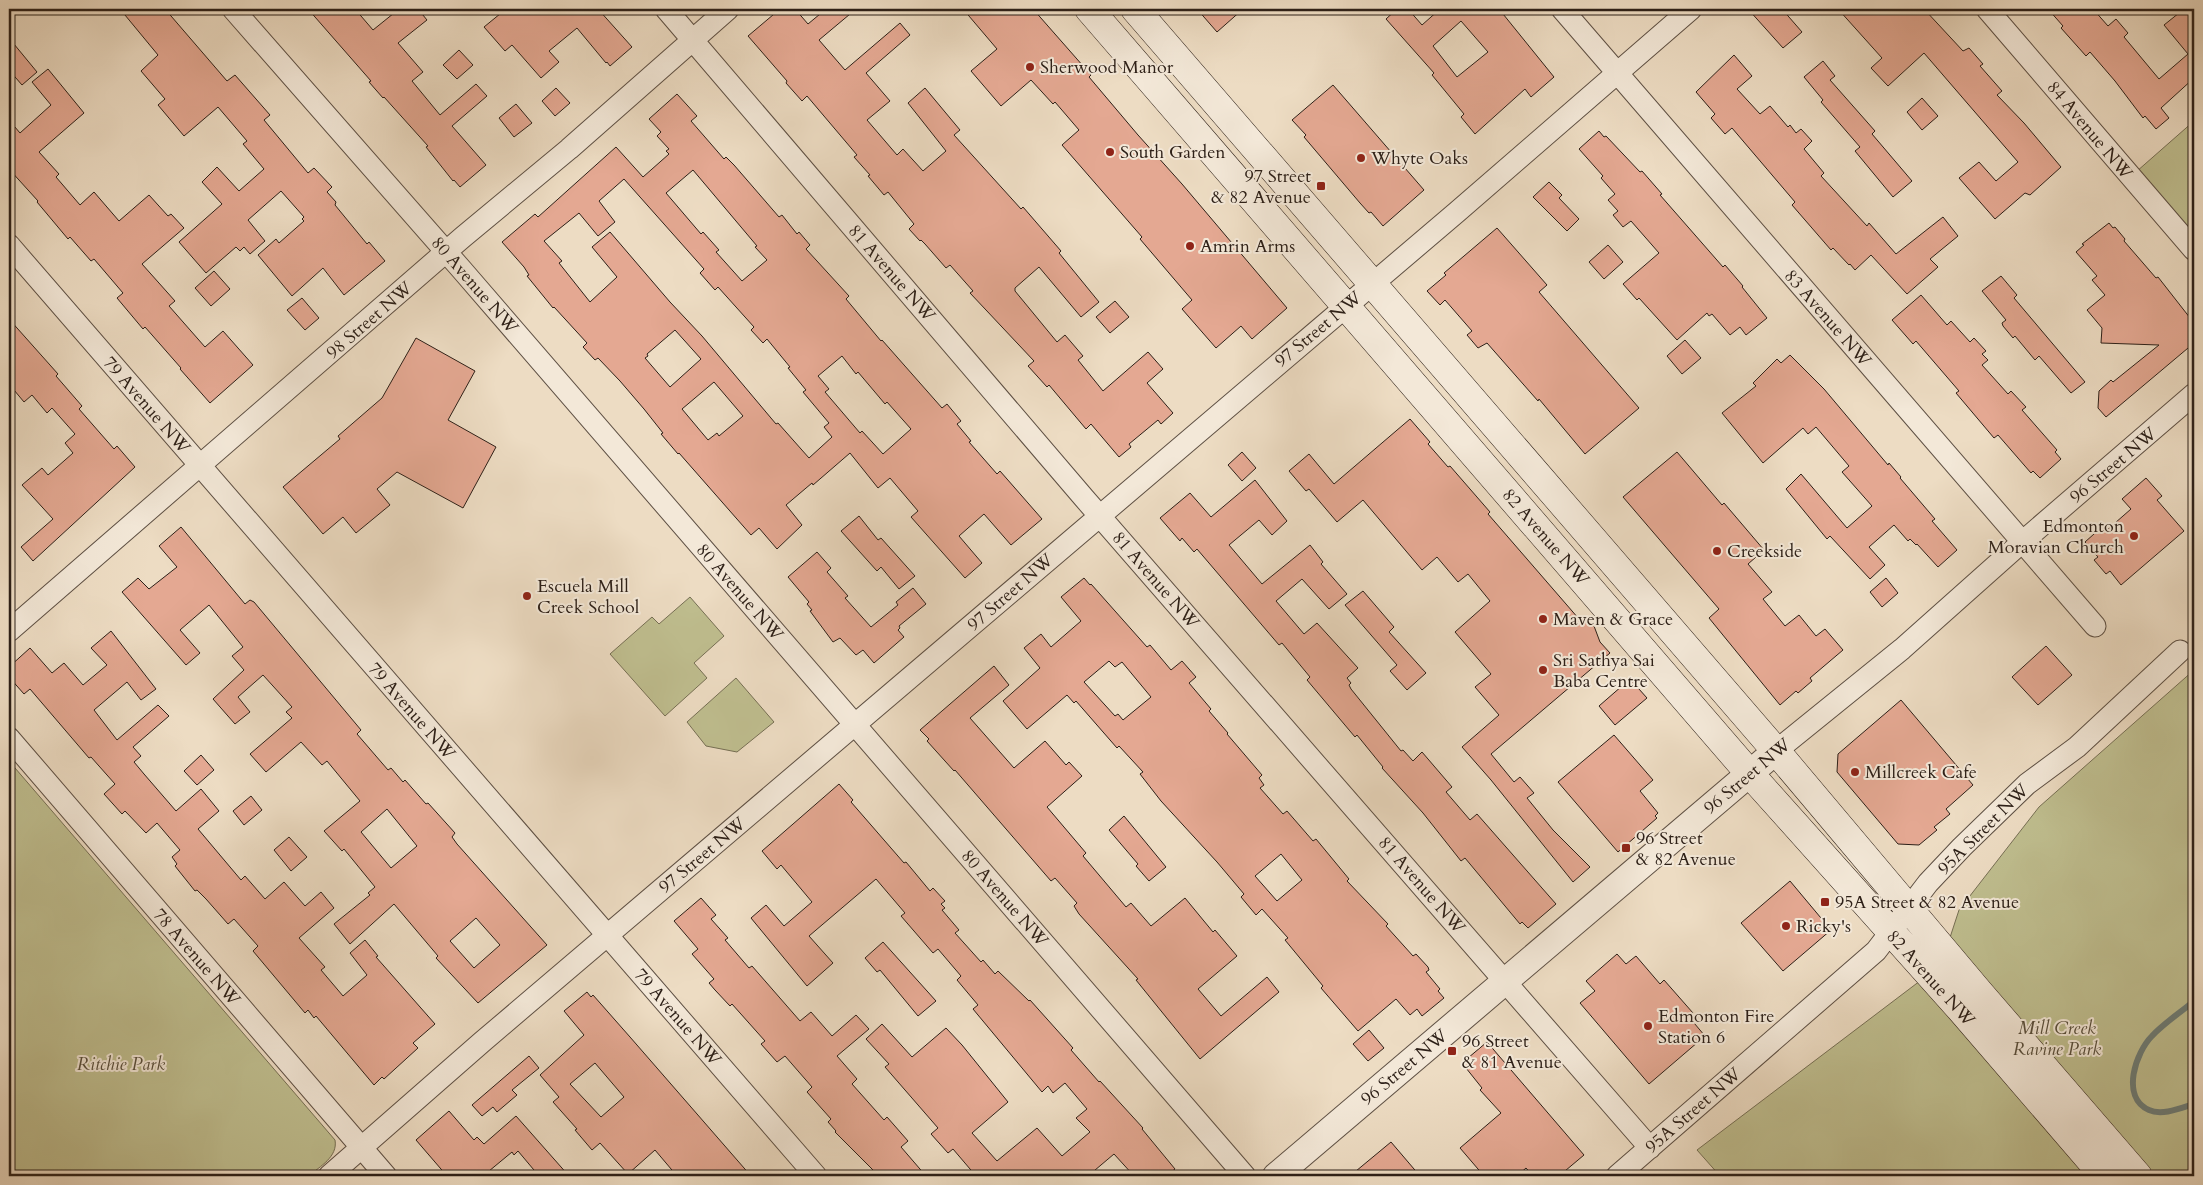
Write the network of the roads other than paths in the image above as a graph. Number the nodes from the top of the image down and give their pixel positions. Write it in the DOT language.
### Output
graph roads {
  1 [pos="233,9"];
  2 [pos="666,9"];
  3 [pos="728,9"];
  4 [pos="1090,9"];
  5 [pos="1135,9"];
  6 [pos="1562,9"];
  7 [pos="1691,9"];
  8 [pos="1987,9"];
  9 [pos="692,40"];
  10 [pos="1617,73"];
  11 [pos="9,245"];
  12 [pos="2194,250"];
  13 [pos="446,252"];
  14 [pos="1372,283"];
  15 [pos="1347,305"];
  16 [pos="2194,394"];
  17 [pos="200,466"];
  18 [pos="1100,515"];
  19 [pos="2021,543"];
  20 [pos="2095,626"];
  21 [pos="9,631"];
  22 [pos="2180,652"];
  23 [pos="855,724"];
  24 [pos="9,738"];
  25 [pos="1776,751"];
  26 [pos="1750,774"];
  27 [pos="1909,908"];
  28 [pos="1890,932"];
  29 [pos="608,935"];
  30 [pos="1506,981"];
  31 [pos="1970,1001"];
  32 [pos="362,1148"];
  33 [pos="1650,1148"];
  34 [pos="329,1176"];
  35 [pos="386,1176"];
  36 [pos="816,1176"];
  37 [pos="1245,1176"];
  38 [pos="1276,1176"];
  39 [pos="1617,1176"];
  40 [pos="2104,1176"];
  41 [pos="2138,1176"];
  1 -- 13 [label="street, 80 Avenue NW"];
  2 -- 9 [label="street, 81 Avenue NW"];
  3 -- 9 [label="street, 98 Street NW"];
  4 -- 15 [label="main road, 82 Avenue NW"];
  5 -- 14 [label="main road, 82 Avenue NW"];
  6 -- 10 [label="street, 83 Avenue NW"];
  7 -- 10 [label="street, 97 Street NW"];
  8 -- 12 [label="street, 84 Avenue NW"];
  9 -- 13 [label="street, 98 Street NW"];
  9 -- 18 [label="street, 81 Avenue NW"];
  10 -- 14 [label="street, 97 Street NW"];
  10 -- 19 [label="street, 83 Avenue NW"];
  11 -- 17 [label="street, 79 Avenue NW"];
  13 -- 17 [label="street, 98 Street NW"];
  13 -- 23 [label="street, 80 Avenue NW"];
  14 -- 15 [label="street, 97 Street NW"];
  14 -- 25 [label="main road, 82 Avenue NW"];
  15 -- 18 [label="street, 97 Street NW"];
  15 -- 26 [label="main road, 82 Avenue NW"];
  16 -- 19 [label="street, 96 Street NW"];
  17 -- 21 [label="street, 98 Street NW"];
  17 -- 29 [label="street, 79 Avenue NW"];
  18 -- 23 [label="street, 97 Street NW"];
  18 -- 30 [label="street, 81 Avenue NW"];
  19 -- 20 [label="street, 83 Avenue NW"];
  19 -- 25 [label="street, 96 Street NW"];
  22 -- 27 [label="street, 95A Street NW"];
  23 -- 29 [label="street, 97 Street NW"];
  23 -- 37 [label="street, 80 Avenue NW"];
  24 -- 32 [label="street, 78 Avenue NW"];
  25 -- 26 [label="street, 96 Street NW"];
  25 -- 27 [label="main road, 82 Avenue NW"];
  26 -- 28 [label="main road, 82 Avenue NW"];
  26 -- 30 [label="street, 96 Street NW"];
  27 -- 28 [label="street, 95A Street NW"];
  27 -- 31 [label="main road, 82 Avenue NW"];
  28 -- 31 [label="main road, 82 Avenue NW"];
  28 -- 33 [label="street, 95A Street NW"];
  29 -- 32 [label="street, 97 Street NW"];
  29 -- 36 [label="street, 79 Avenue NW"];
  30 -- 33 [label="street, 81 Avenue NW"];
  30 -- 38 [label="street, 96 Street NW"];
  31 -- 40 [label="main road, 82 Avenue NW"];
  31 -- 41 [label="main road, 82 Avenue NW"];
  32 -- 34 [label="street, 97 Street NW"];
  32 -- 35 [label="street, 78 Avenue NW"];
  33 -- 39 [label="street, 95A Street NW"];
}
